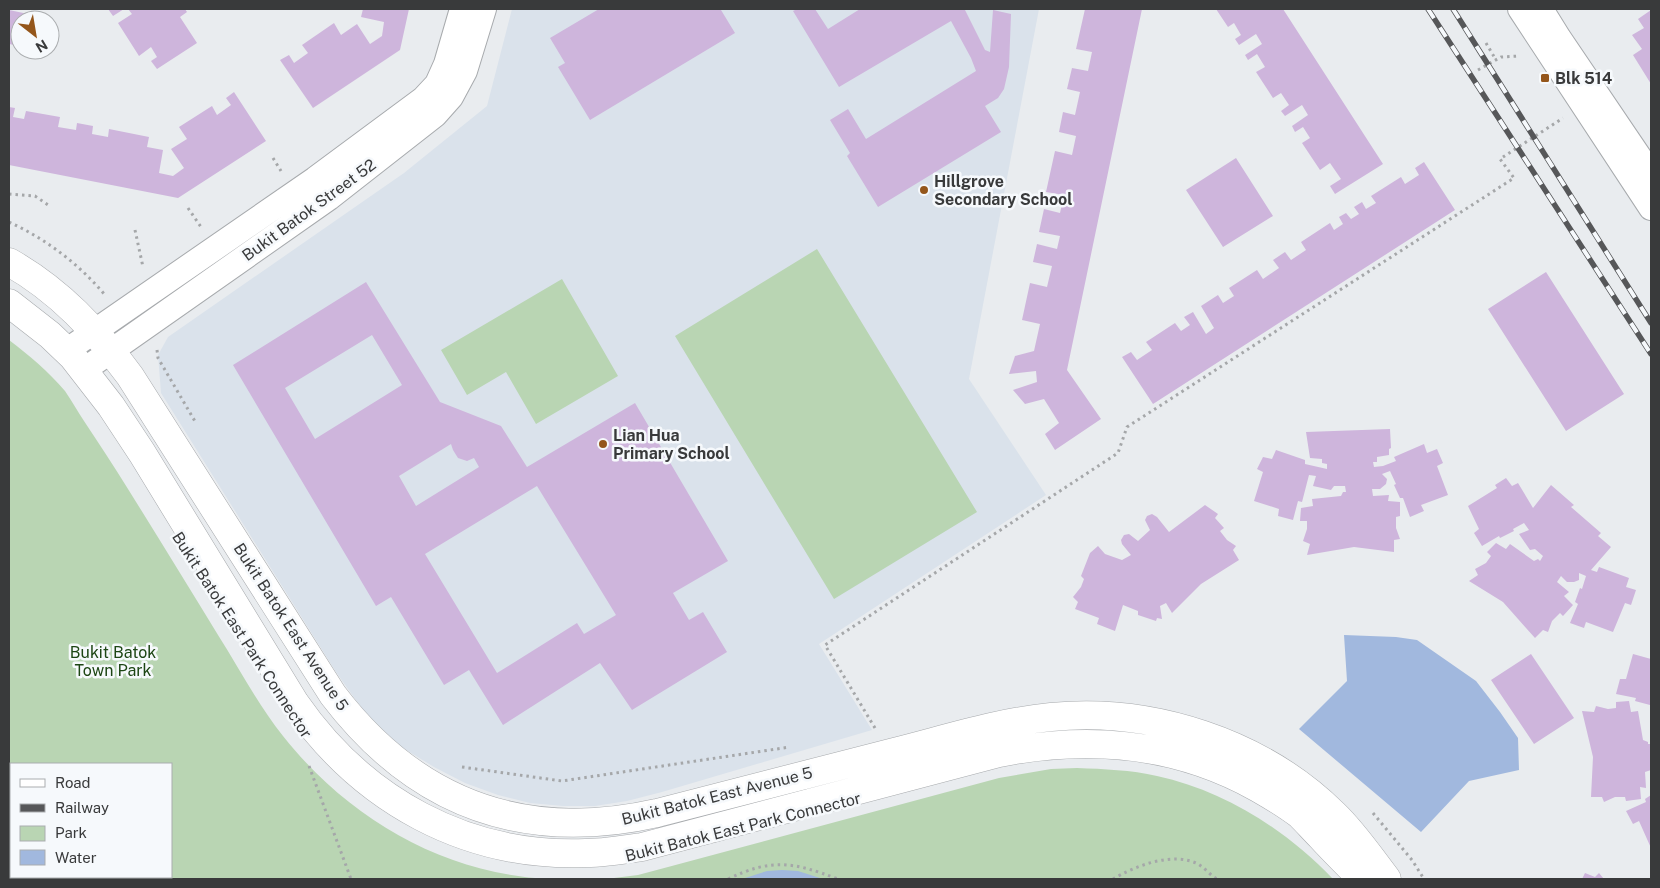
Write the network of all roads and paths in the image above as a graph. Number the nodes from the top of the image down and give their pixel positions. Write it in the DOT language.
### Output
graph roads {
  1 [pos="462,9"];
  2 [pos="484,9"];
  3 [pos="1520,9"];
  4 [pos="1541,9"];
  5 [pos="1486,43"];
  6 [pos="1523,56"];
  7 [pos="1496,60"];
  8 [pos="1478,70"];
  9 [pos="1570,114"];
  10 [pos="273,158"];
  11 [pos="282,173"];
  12 [pos="1651,174"];
  13 [pos="9,194"];
  14 [pos="51,207"];
  15 [pos="188,208"];
  16 [pos="1651,208"];
  17 [pos="9,222"];
  18 [pos="135,230"];
  19 [pos="203,230"];
  20 [pos="9,262"];
  21 [pos="144,272"];
  22 [pos="9,303"];
  23 [pos="110,336"];
  24 [pos="75,360"];
  25 [pos="198,427"];
  26 [pos="868,732"];
  27 [pos="795,747"];
  28 [pos="308,763"];
  29 [pos="460,767"];
  30 [pos="1370,810"];
  31 [pos="351,879"];
  32 [pos="728,879"];
  33 [pos="838,879"];
  34 [pos="1113,879"];
  35 [pos="1217,879"];
  36 [pos="1360,879"];
  37 [pos="1387,879"];
  38 [pos="1424,879"];
  1 -- 23 [label="street, Bukit Batok Street 52"];
  2 -- 23 [label="street, Bukit Batok Street 52"];
  3 -- 16 [label="street"];
  4 -- 12 [label="street"];
  5 -- 7 [label="path"];
  6 -- 7 [label="path"];
  7 -- 8 [label="path"];
  9 -- 26 [label="path"];
  10 -- 11 [label="path"];
  13 -- 14 [label="path"];
  15 -- 19 [label="path"];
  17 -- 23 [label="path"];
  18 -- 21 [label="path"];
  20 -- 23 [label="street, Bukit Batok East Avenue 5"];
  22 -- 24 [label="street, Bukit Batok East Avenue 5"];
  23 -- 24 [label="street, Bukit Batok Street 52"];
  23 -- 25 [label="path"];
  23 -- 37 [label="street, Bukit Batok East Avenue 5"];
  24 -- 36 [label="street, Bukit Batok East Avenue 5"];
  27 -- 29 [label="path"];
  28 -- 31 [label="path"];
  30 -- 38 [label="path"];
  32 -- 33 [label="path"];
  34 -- 35 [label="path"];
}
